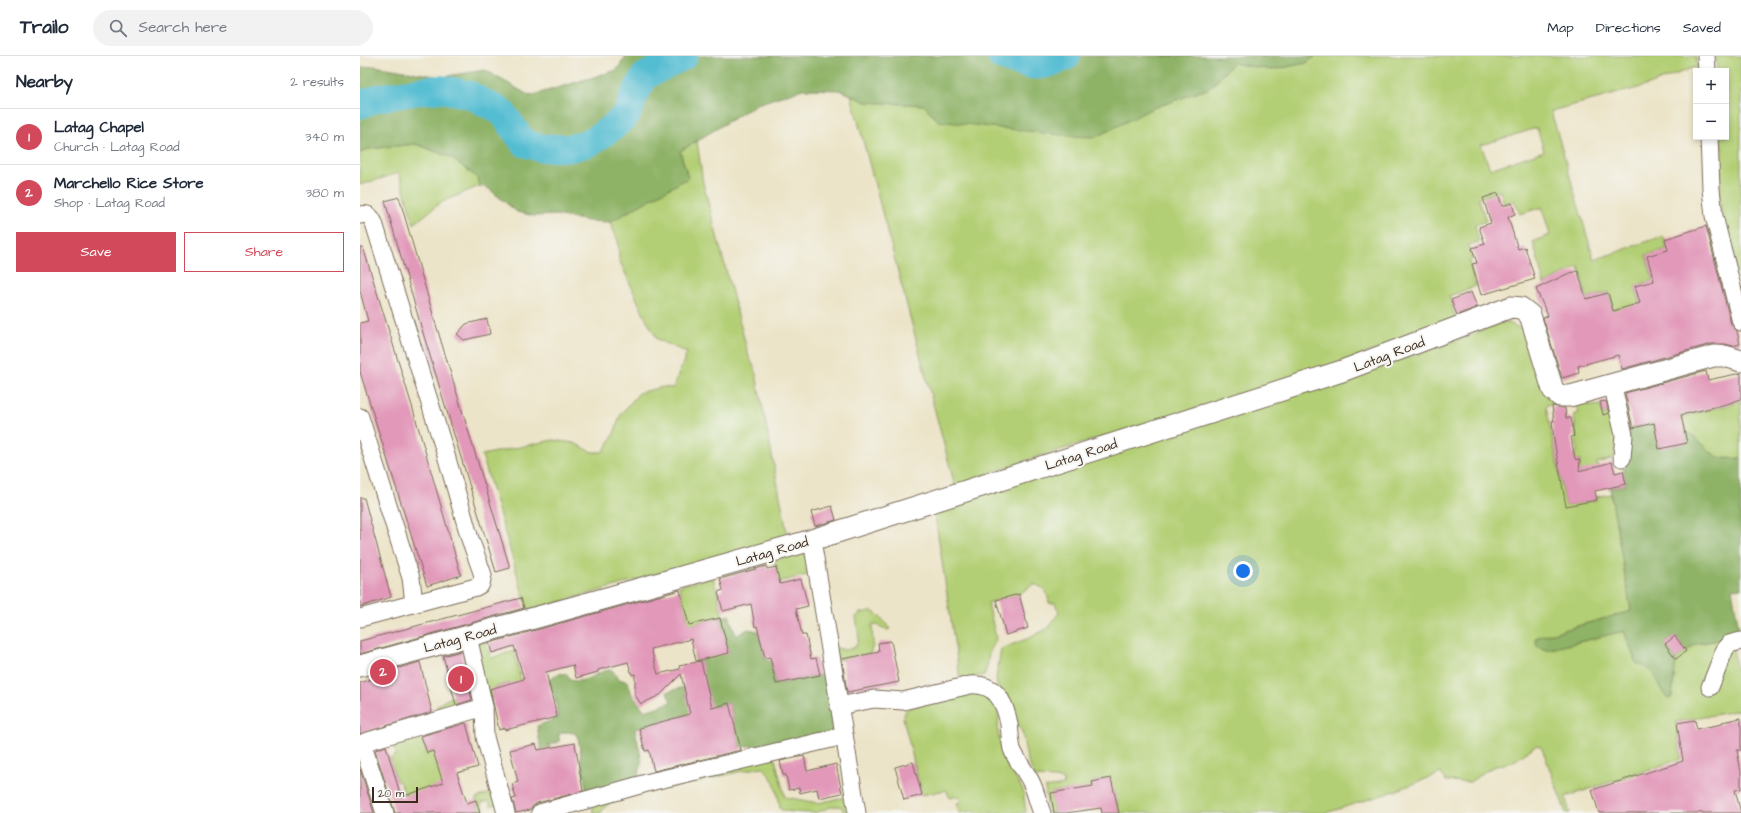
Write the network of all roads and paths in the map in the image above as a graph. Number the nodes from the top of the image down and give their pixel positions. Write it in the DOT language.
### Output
graph roads {
  1 [pos="1706,56"];
  2 [pos="1707,68"];
  3 [pos="1709,140"];
  4 [pos="360,214"];
  5 [pos="1741,322"];
  6 [pos="1741,361"];
  7 [pos="1612,383"];
  8 [pos="360,417"];
  9 [pos="1622,458"];
  10 [pos="812,540"];
  11 [pos="414,603"];
  12 [pos="360,618"];
  13 [pos="468,636"];
  14 [pos="1741,641"];
  15 [pos="360,666"];
  16 [pos="1710,687"];
  17 [pos="839,706"];
  18 [pos="484,707"];
  19 [pos="844,736"];
  20 [pos="385,813"];
  21 [pos="506,813"];
  22 [pos="540,813"];
  23 [pos="857,813"];
  24 [pos="1042,813"];
  1 -- 2 [label="street"];
  3 -- 5 [label="street"];
  4 -- 11 [label="street"];
  6 -- 7 [label="street, Latag Road"];
  7 -- 9 [label="street"];
  7 -- 10 [label="street, Latag Road"];
  8 -- 11 [label="street"];
  10 -- 13 [label="street, Latag Road"];
  10 -- 17 [label="street"];
  11 -- 12 [label="street"];
  13 -- 15 [label="street, Latag Road"];
  13 -- 18 [label="street"];
  14 -- 16 [label="street"];
  17 -- 19 [label="street"];
  17 -- 24 [label="street"];
  18 -- 20 [label="street"];
  18 -- 21 [label="street"];
  19 -- 22 [label="street"];
  19 -- 23 [label="street"];
}
